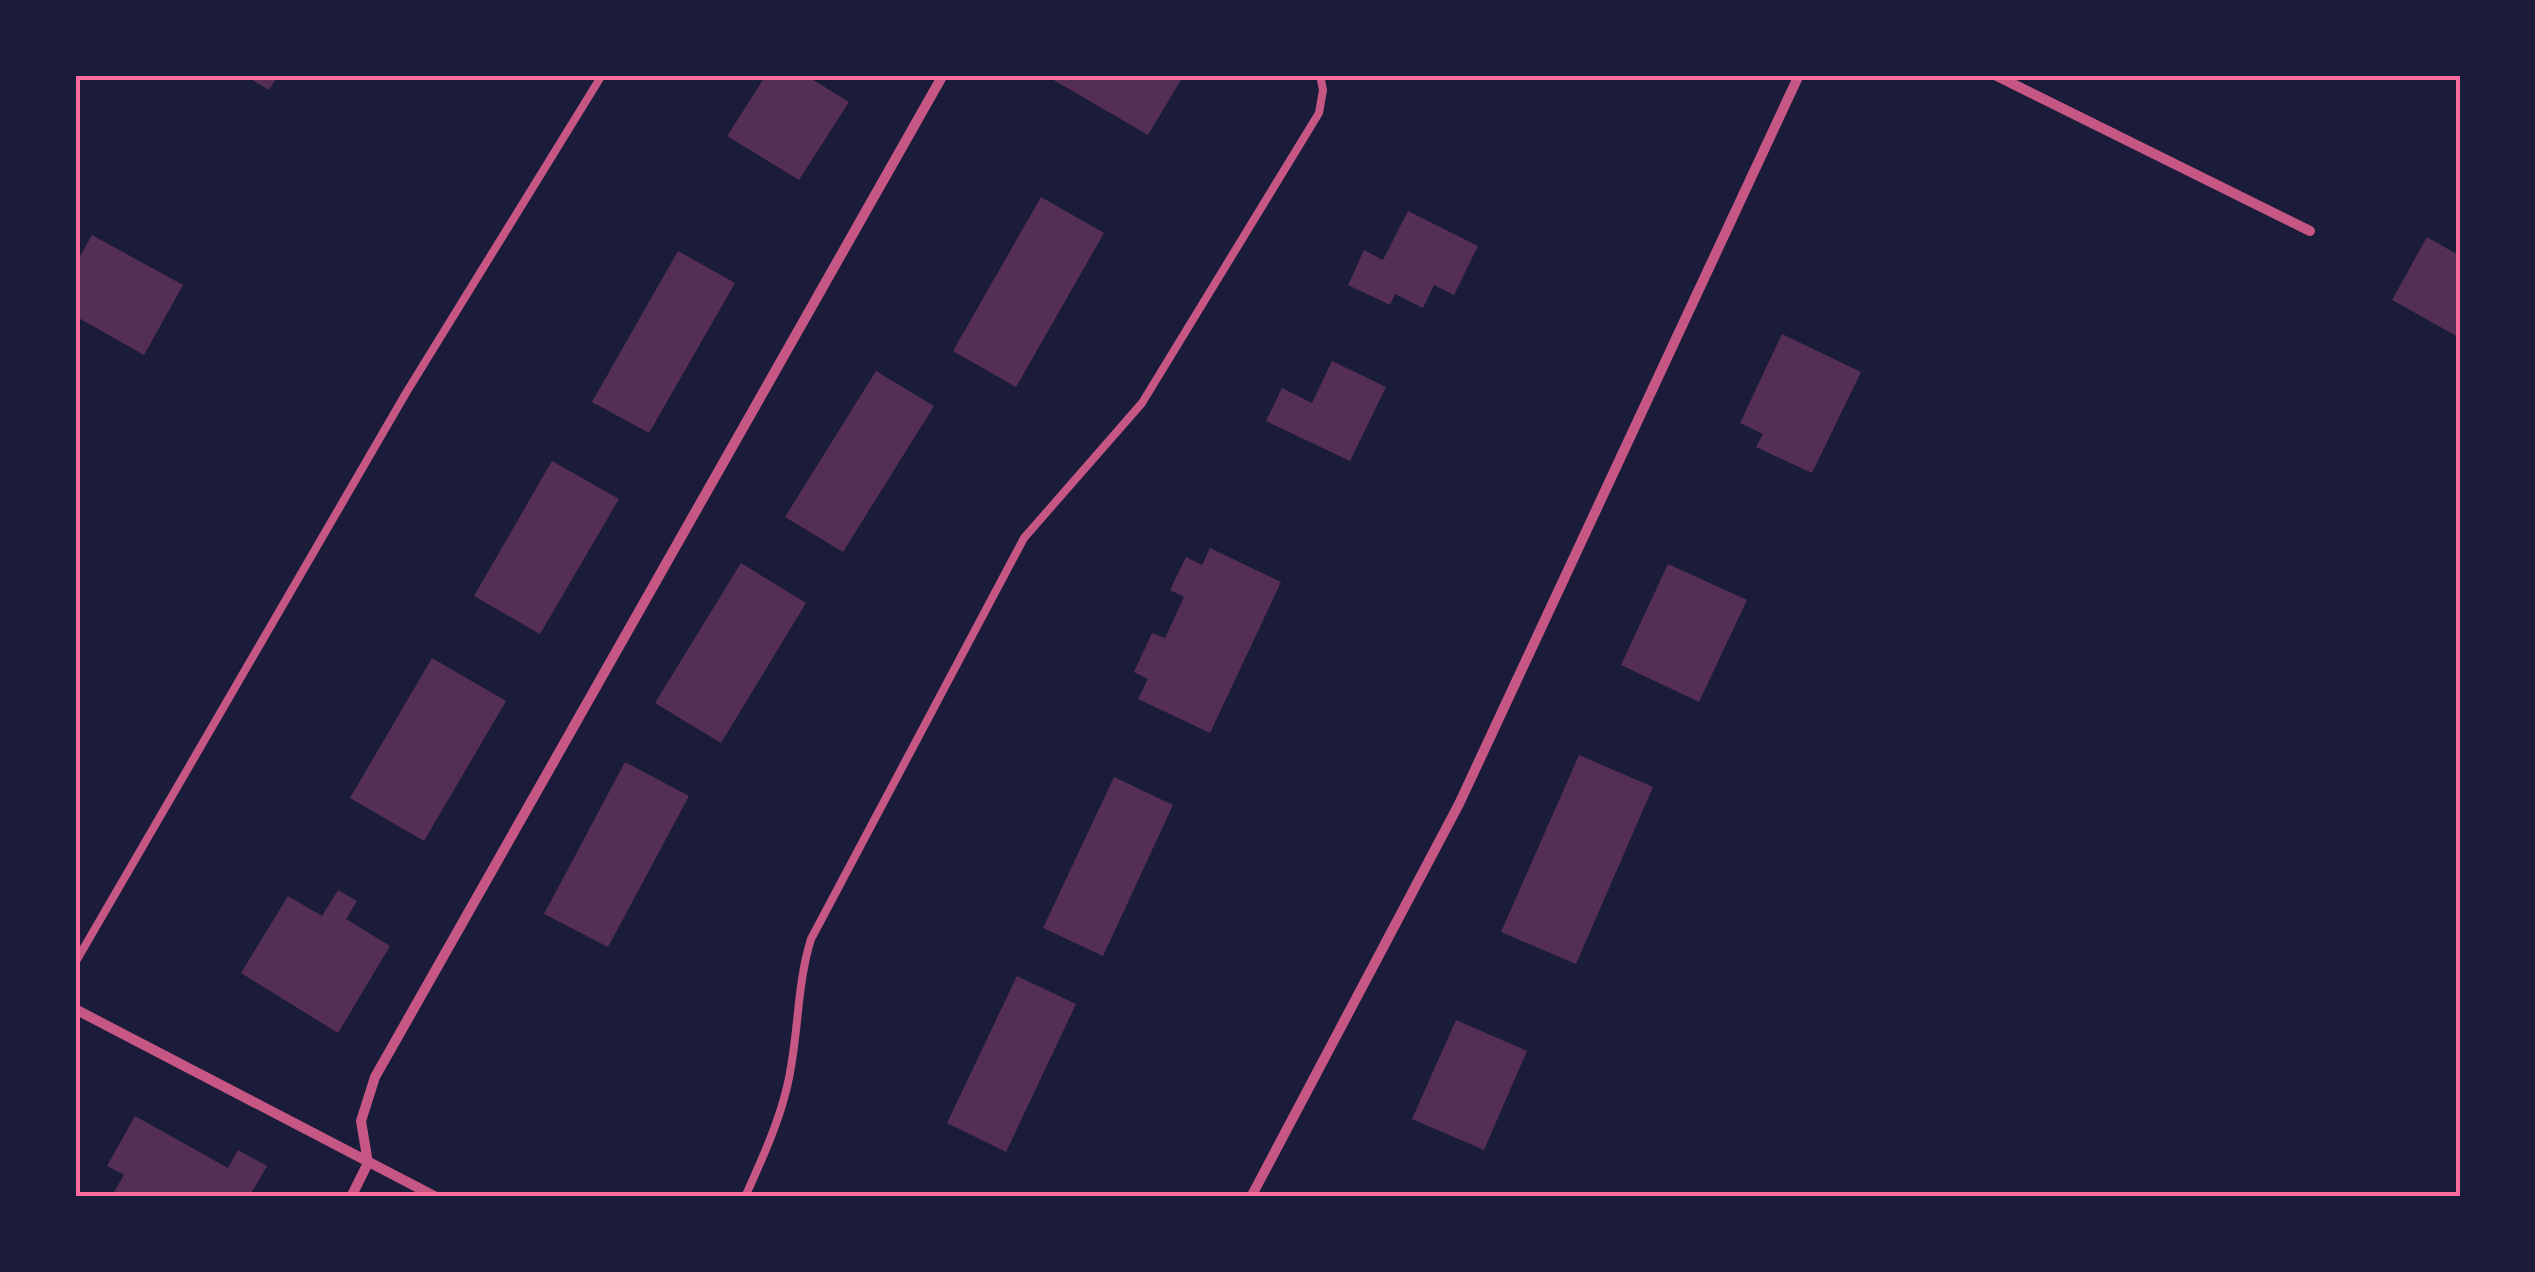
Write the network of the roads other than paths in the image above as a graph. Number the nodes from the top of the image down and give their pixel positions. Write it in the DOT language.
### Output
graph roads {
  1 [pos="602,75"];
  2 [pos="943,75"];
  3 [pos="1320,75"];
  4 [pos="1799,75"];
  5 [pos="1996,75"];
  6 [pos="2310,231"];
  7 [pos="75,963"];
  8 [pos="75,1009"];
  9 [pos="368,1163"];
  10 [pos="351,1197"];
  11 [pos="436,1197"];
  12 [pos="745,1197"];
  13 [pos="1250,1197"];
  1 -- 7 [label="lane"];
  2 -- 9 [label="street"];
  3 -- 12 [label="lane"];
  4 -- 13 [label="street"];
  5 -- 6 [label="street"];
  8 -- 9 [label="street"];
  9 -- 10 [label="street"];
  9 -- 11 [label="street"];
}
